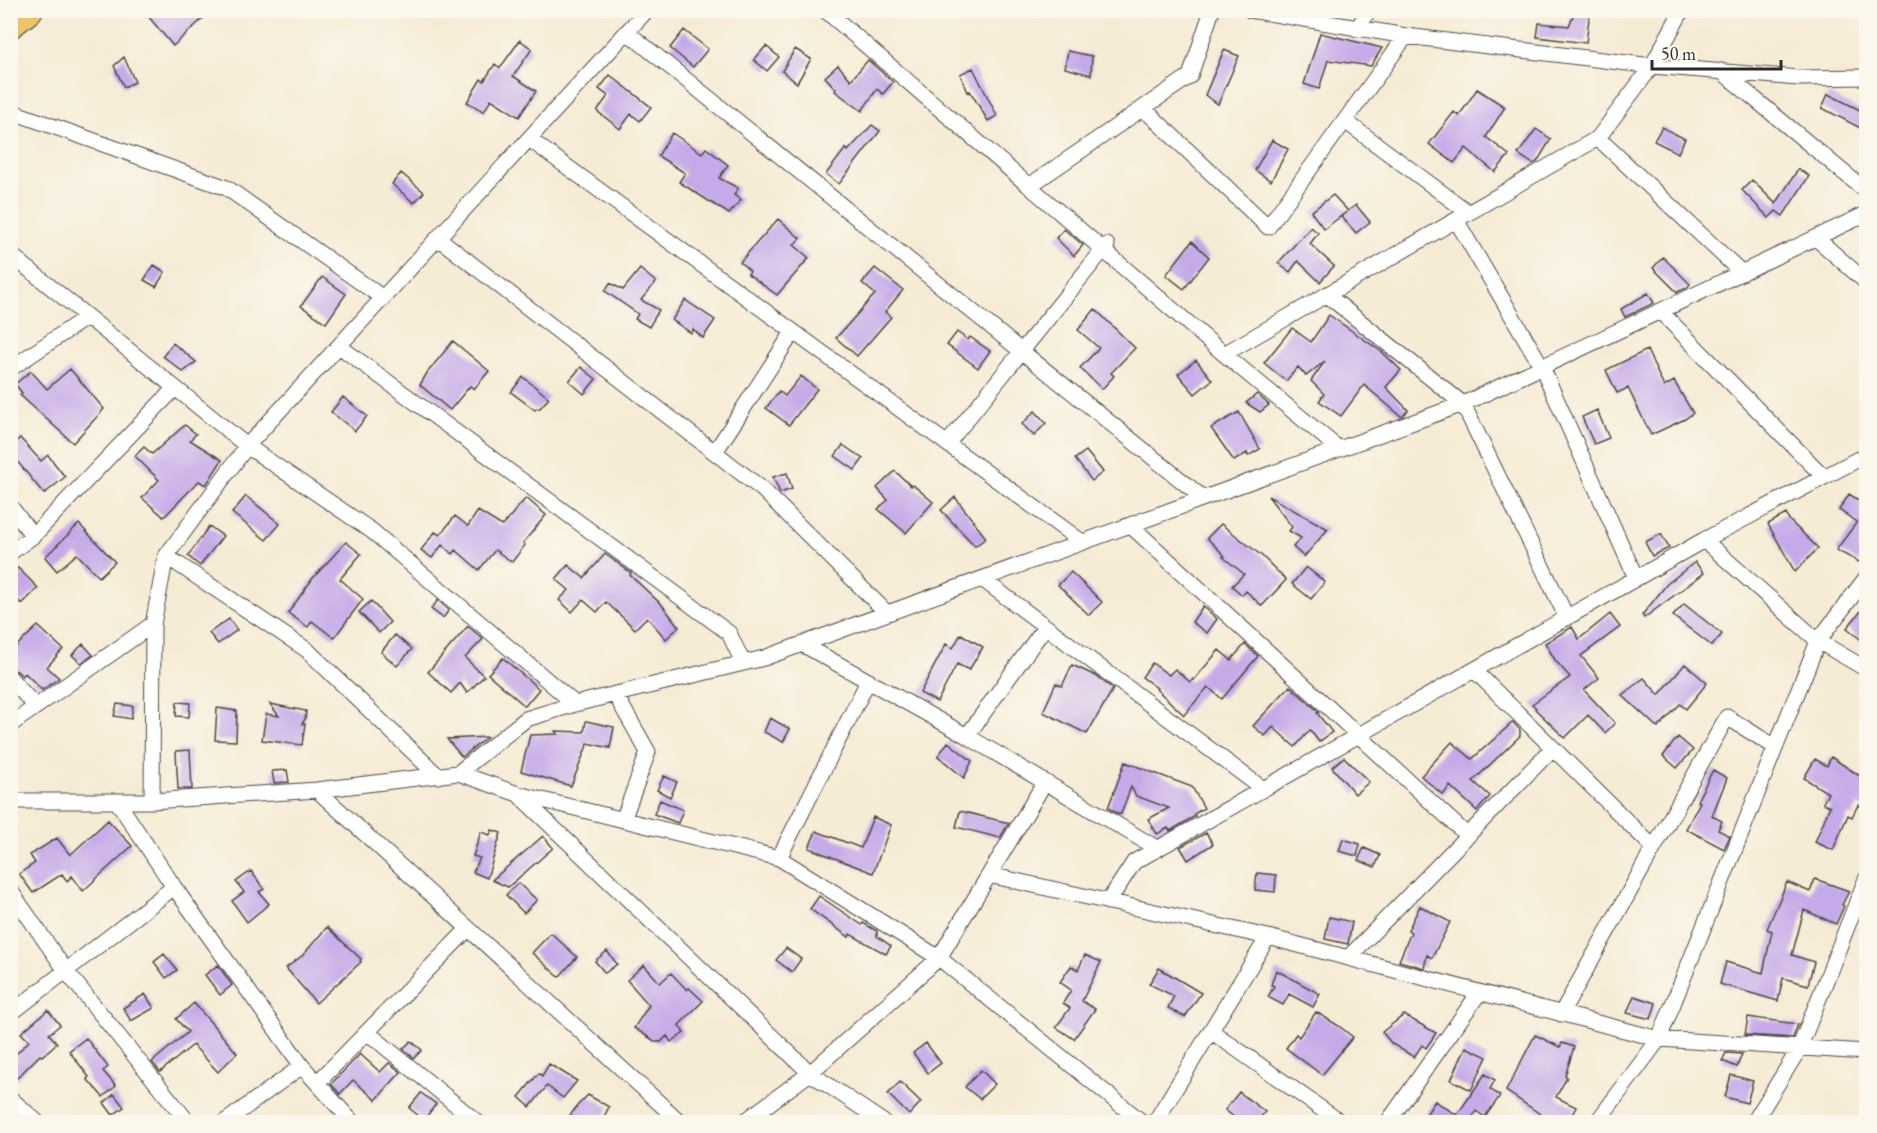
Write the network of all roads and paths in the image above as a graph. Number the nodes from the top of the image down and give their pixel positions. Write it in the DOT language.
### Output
graph roads {
  1 [pos="28,10"];
  2 [pos="647,10"];
  3 [pos="825,10"];
  4 [pos="1212,10"];
  5 [pos="1250,10"];
  6 [pos="1369,10"];
  7 [pos="1682,10"];
  8 [pos="10,25"];
  9 [pos="1357,30"];
  10 [pos="627,32"];
  11 [pos="1406,36"];
  12 [pos="1652,66"];
  13 [pos="1720,71"];
  14 [pos="1866,76"];
  15 [pos="1143,108"];
  16 [pos="10,111"];
  17 [pos="1345,121"];
  18 [pos="1598,138"];
  19 [pos="529,139"];
  20 [pos="1029,186"];
  21 [pos="1866,191"];
  22 [pos="1866,214"];
  23 [pos="1462,216"];
  24 [pos="438,238"];
  25 [pos="1816,238"];
  26 [pos="1105,247"];
  27 [pos="10,254"];
  28 [pos="1742,273"];
  29 [pos="1866,282"];
  30 [pos="1327,295"];
  31 [pos="383,298"];
  32 [pos="1660,311"];
  33 [pos="87,317"];
  34 [pos="793,332"];
  35 [pos="339,346"];
  36 [pos="1021,351"];
  37 [pos="1224,354"];
  38 [pos="1542,367"];
  39 [pos="10,369"];
  40 [pos="175,388"];
  41 [pos="1463,404"];
  42 [pos="947,444"];
  43 [pos="247,446"];
  44 [pos="1339,449"];
  45 [pos="716,452"];
  46 [pos="1866,455"];
  47 [pos="1824,477"];
  48 [pos="1203,498"];
  49 [pos="10,506"];
  50 [pos="1130,525"];
  51 [pos="33,536"];
  52 [pos="1704,540"];
  53 [pos="1082,542"];
  54 [pos="10,553"];
  55 [pos="166,556"];
  56 [pos="1866,578"];
  57 [pos="982,579"];
  58 [pos="1636,579"];
  59 [pos="887,613"];
  60 [pos="1567,618"];
  61 [pos="153,624"];
  62 [pos="1045,627"];
  63 [pos="1818,641"];
  64 [pos="802,644"];
  65 [pos="743,663"];
  66 [pos="1866,669"];
  67 [pos="1474,670"];
  68 [pos="10,678"];
  69 [pos="868,681"];
  70 [pos="615,694"];
  71 [pos="575,704"];
  72 [pos="36,707"];
  73 [pos="10,724"];
  74 [pos="1359,735"];
  75 [pos="967,736"];
  76 [pos="1775,747"];
  77 [pos="1553,748"];
  78 [pos="458,773"];
  79 [pos="438,776"];
  80 [pos="1045,782"];
  81 [pos="1263,789"];
  82 [pos="316,790"];
  83 [pos="518,794"];
  84 [pos="10,801"];
  85 [pos="117,801"];
  86 [pos="152,801"];
  87 [pos="623,820"];
  88 [pos="1468,836"];
  89 [pos="1654,848"];
  90 [pos="1158,849"];
  91 [pos="779,858"];
  92 [pos="990,874"];
  93 [pos="1866,879"];
  94 [pos="174,887"];
  95 [pos="10,890"];
  96 [pos="1108,902"];
  97 [pos="468,929"];
  98 [pos="1268,937"];
  99 [pos="939,958"];
  100 [pos="1348,958"];
  101 [pos="66,971"];
  102 [pos="1479,993"];
  103 [pos="10,1014"];
  104 [pos="1561,1014"];
  105 [pos="1211,1031"];
  106 [pos="367,1032"];
  107 [pos="1659,1039"];
  108 [pos="1799,1049"];
  109 [pos="1866,1052"];
  110 [pos="302,1066"];
  111 [pos="810,1073"];
  112 [pos="317,1083"];
  113 [pos="10,1098"];
  114 [pos="37,1122"];
  115 [pos="188,1122"];
  116 [pos="225,1122"];
  117 [pos="352,1122"];
  118 [pos="477,1122"];
  119 [pos="680,1122"];
  120 [pos="744,1122"];
  121 [pos="882,1122"];
  122 [pos="1142,1122"];
  123 [pos="1155,1122"];
  124 [pos="1340,1122"];
  125 [pos="1388,1122"];
  126 [pos="1597,1122"];
  127 [pos="1754,1122"];
  1 -- 8 [label="highway"];
  2 -- 10 [label="street"];
  3 -- 20 [label="street"];
  4 -- 15 [label="street"];
  5 -- 9 [label="street"];
  6 -- 9 [label="street"];
  7 -- 12 [label="street"];
  9 -- 11 [label="street"];
  10 -- 19 [label="street"];
  10 -- 36 [label="street"];
  11 -- 12 [label="street"];
  11 -- 17 [label="street"];
  12 -- 13 [label="street"];
  12 -- 18 [label="street"];
  13 -- 14 [label="street"];
  13 -- 21 [label="street"];
  15 -- 17 [label="street"];
  15 -- 20 [label="street"];
  16 -- 31 [label="street"];
  17 -- 23 [label="street"];
  18 -- 23 [label="street"];
  18 -- 28 [label="street"];
  19 -- 24 [label="street"];
  19 -- 34 [label="street"];
  20 -- 26 [label="street"];
  22 -- 25 [label="street"];
  23 -- 30 [label="street"];
  23 -- 38 [label="street"];
  24 -- 31 [label="street"];
  24 -- 45 [label="street"];
  25 -- 28 [label="street"];
  25 -- 29 [label="street"];
  26 -- 36 [label="street"];
  26 -- 37 [label="street"];
  27 -- 33 [label="street"];
  28 -- 32 [label="street"];
  30 -- 37 [label="street"];
  30 -- 41 [label="street"];
  31 -- 35 [label="street"];
  32 -- 38 [label="street"];
  32 -- 47 [label="street"];
  33 -- 39 [label="street"];
  33 -- 40 [label="street"];
  34 -- 42 [label="street"];
  34 -- 45 [label="street"];
  35 -- 43 [label="street"];
  35 -- 65 [label="street"];
  36 -- 42 [label="street"];
  36 -- 48 [label="street"];
  37 -- 44 [label="street"];
  38 -- 41 [label="street"];
  38 -- 58 [label="street"];
  40 -- 43 [label="street"];
  40 -- 51 [label="street"];
  41 -- 44 [label="street"];
  41 -- 60 [label="street"];
  42 -- 53 [label="street"];
  43 -- 55 [label="street"];
  43 -- 71 [label="street"];
  44 -- 48 [label="street"];
  45 -- 59 [label="street"];
  46 -- 47 [label="street"];
  47 -- 52 [label="street"];
  48 -- 50 [label="street"];
  49 -- 51 [label="street"];
  50 -- 53 [label="street"];
  50 -- 74 [label="street"];
  51 -- 54 [label="street"];
  52 -- 58 [label="street"];
  52 -- 63 [label="street"];
  53 -- 57 [label="street"];
  55 -- 61 [label="street"];
  55 -- 79 [label="street"];
  56 -- 63 [label="street"];
  57 -- 59 [label="street"];
  57 -- 62 [label="street"];
  58 -- 60 [label="street"];
  59 -- 64 [label="street"];
  60 -- 67 [label="street"];
  61 -- 72 [label="street"];
  61 -- 86 [label="street"];
  62 -- 75 [label="street"];
  62 -- 81 [label="street"];
  63 -- 66 [label="street"];
  63 -- 76 [label="street"];
  64 -- 65 [label="street"];
  64 -- 69 [label="street"];
  65 -- 70 [label="street"];
  67 -- 74 [label="street"];
  67 -- 77 [label="street"];
  68 -- 72 [label="street"];
  69 -- 75 [label="street"];
  69 -- 91 [label="street"];
  70 -- 71 [label="street"];
  70 -- 87 [label="street"];
  71 -- 78 [label="street"];
  72 -- 73 [label="street"];
  74 -- 81 [label="street"];
  74 -- 88 [label="street"];
  75 -- 80 [label="street"];
  76 -- 89 [label="street"];
  76 -- 107 [label="street"];
  77 -- 88 [label="street"];
  77 -- 89 [label="street"];
  78 -- 79 [label="street"];
  78 -- 83 [label="street"];
  79 -- 82 [label="street"];
  80 -- 90 [label="street"];
  80 -- 92 [label="street"];
  81 -- 90 [label="street"];
  82 -- 86 [label="street"];
  82 -- 97 [label="street"];
  83 -- 87 [label="street"];
  83 -- 111 [label="street"];
  84 -- 85 [label="street"];
  85 -- 86 [label="street"];
  85 -- 94 [label="street"];
  87 -- 91 [label="street"];
  88 -- 100 [label="street"];
  89 -- 104 [label="street"];
  90 -- 96 [label="street"];
  91 -- 99 [label="street"];
  92 -- 96 [label="street"];
  92 -- 99 [label="street"];
  93 -- 108 [label="street"];
  94 -- 101 [label="street"];
  94 -- 110 [label="street"];
  95 -- 101 [label="street"];
  96 -- 98 [label="street"];
  97 -- 106 [label="street"];
  97 -- 119 [label="street"];
  98 -- 100 [label="street"];
  98 -- 105 [label="street"];
  99 -- 111 [label="street"];
  99 -- 122 [label="street"];
  100 -- 102 [label="street"];
  101 -- 103 [label="street"];
  101 -- 115 [label="street"];
  102 -- 104 [label="street"];
  102 -- 125 [label="street"];
  104 -- 107 [label="street"];
  105 -- 123 [label="street"];
  105 -- 124 [label="street"];
  106 -- 112 [label="street"];
  106 -- 118 [label="street"];
  107 -- 108 [label="street"];
  107 -- 126 [label="street"];
  108 -- 109 [label="street"];
  108 -- 127 [label="street"];
  110 -- 112 [label="street"];
  110 -- 116 [label="street"];
  111 -- 120 [label="street"];
  111 -- 121 [label="street"];
  112 -- 117 [label="street"];
  113 -- 114 [label="street"];
}
